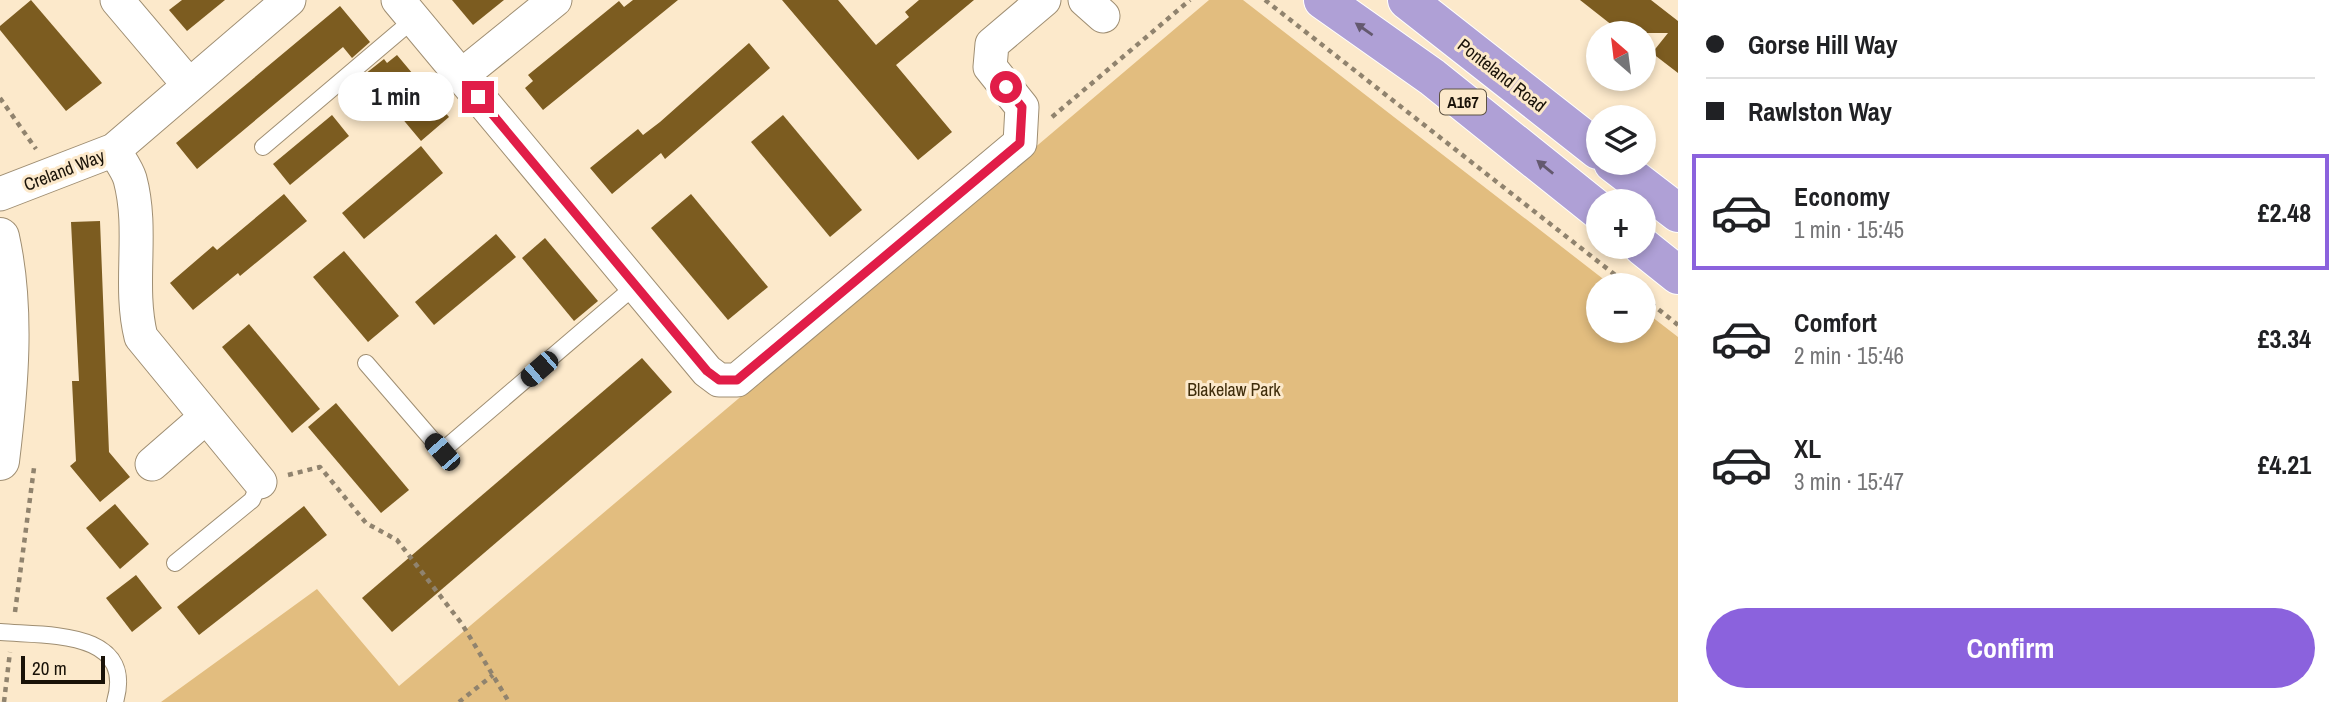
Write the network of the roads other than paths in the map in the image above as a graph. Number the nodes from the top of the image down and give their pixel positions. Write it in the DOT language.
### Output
graph roads {
  1 [pos="117,0"];
  2 [pos="289,0"];
  3 [pos="555,0"];
  4 [pos="1044,0"];
  5 [pos="1323,0"];
  6 [pos="1407,0"];
  7 [pos="406,9"];
  8 [pos="461,76"];
  9 [pos="189,85"];
  10 [pos="1586,141"];
  11 [pos="263,147"];
  12 [pos="114,150"];
  13 [pos="1629,175"];
  14 [pos="0,194"];
  15 [pos="1586,200"];
  16 [pos="1678,214"];
  17 [pos="0,237"];
  18 [pos="1656,257"];
  19 [pos="1678,275"];
  20 [pos="635,286"];
  21 [pos="366,363"];
  22 [pos="206,417"];
  23 [pos="0,461"];
  24 [pos="152,464"];
  25 [pos="260,482"];
  26 [pos="175,564"];
  27 [pos="0,632"];
  28 [pos="115,702"];
  1 -- 9 [label="street"];
  2 -- 9 [label="street, Creland Way"];
  3 -- 8 [label="street"];
  4 -- 20 [label="street"];
  15 -- 5 [label="highway, A167, one-way"];
  6 -- 10 [label="highway, Ponteland Road / A167"];
  7 -- 8 [label="street"];
  7 -- 11 [label="lane"];
  8 -- 20 [label="street"];
  9 -- 12 [label="street, Creland Way"];
  12 -- 14 [label="street, Creland Way"];
  12 -- 22 [label="street"];
  13 -- 16 [label="highway"];
  17 -- 23 [label="street"];
  18 -- 19 [label="highway"];
  20 -- 21 [label="lane"];
  22 -- 24 [label="street"];
  22 -- 25 [label="street"];
  25 -- 26 [label="lane"];
  27 -- 28 [label="lane"];
}
